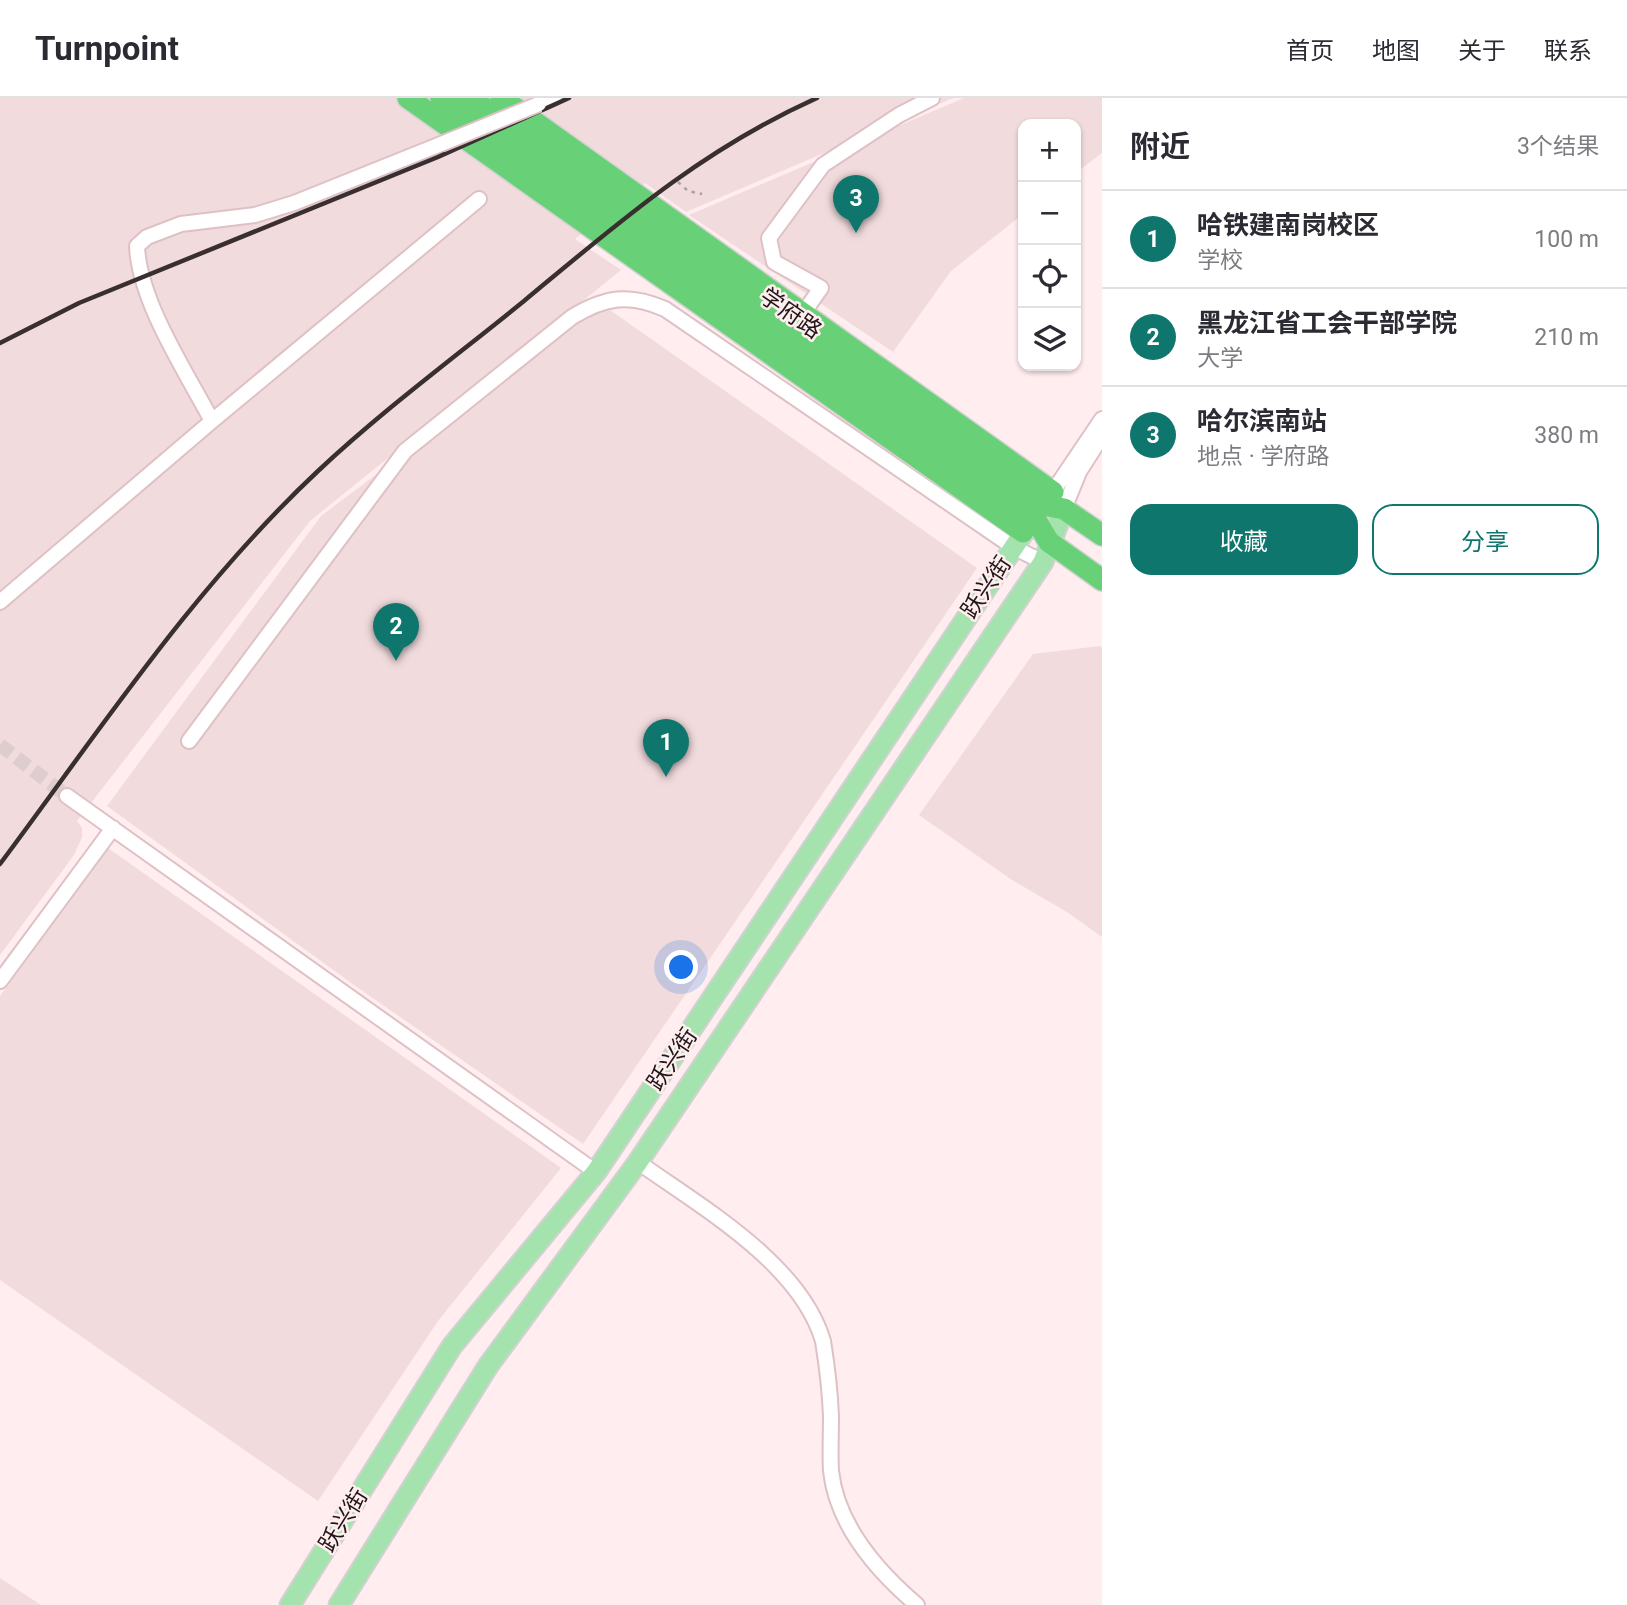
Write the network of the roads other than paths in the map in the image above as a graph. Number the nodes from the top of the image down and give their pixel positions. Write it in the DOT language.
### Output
graph roads {
  1 [pos="408,98"];
  2 [pos="442,98"];
  3 [pos="470,98"];
  4 [pos="501,98"];
  5 [pos="554,98"];
  6 [pos="932,98"];
  7 [pos="479,200"];
  8 [pos="804,312"];
  9 [pos="1102,419"];
  10 [pos="212,421"];
  11 [pos="1102,436"];
  12 [pos="1038,517"];
  13 [pos="1102,535"];
  14 [pos="1046,552"];
  15 [pos="1102,580"];
  16 [pos="0,601"];
  17 [pos="189,741"];
  18 [pos="67,796"];
  19 [pos="113,828"];
  20 [pos="0,981"];
  21 [pos="638,1162"];
  22 [pos="596,1172"];
  23 [pos="290,1605"];
  24 [pos="339,1605"];
  25 [pos="917,1605"];
  1 -- 12 [label="highway"];
  2 -- 12 [label="highway, 学府路"];
  3 -- 12 [label="highway, 学府路"];
  4 -- 8 [label="highway"];
  5 -- 10 [label="street, bridge"];
  6 -- 8 [label="street"];
  7 -- 10 [label="street"];
  8 -- 12 [label="highway"];
  9 -- 12 [label="street"];
  10 -- 16 [label="street"];
  11 -- 12 [label="street"];
  12 -- 13 [label="highway, 学府路"];
  12 -- 14 [label="highway, 学府路"];
  12 -- 14 [label="main road, 跃兴街"];
  12 -- 14 [label="street"];
  12 -- 17 [label="street"];
  12 -- 22 [label="main road, 跃兴街"];
  14 -- 15 [label="highway, 学府路"];
  14 -- 21 [label="main road, 跃兴街"];
  18 -- 19 [label="street"];
  19 -- 20 [label="street"];
  19 -- 22 [label="street"];
  21 -- 24 [label="main road, 跃兴街"];
  21 -- 25 [label="street"];
  22 -- 23 [label="main road, 跃兴街"];
}
